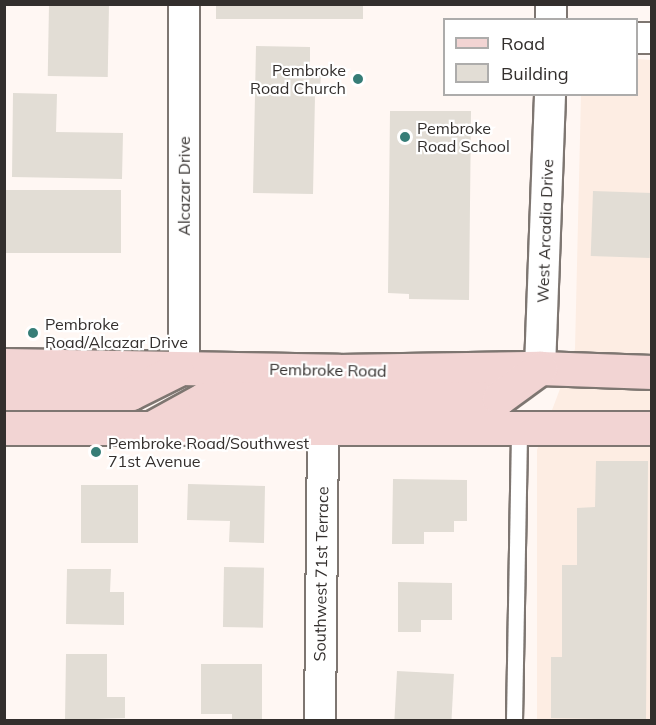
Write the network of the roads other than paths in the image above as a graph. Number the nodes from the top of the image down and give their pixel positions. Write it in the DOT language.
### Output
graph roads {
  1 [pos="184,4"];
  2 [pos="550,96"];
  3 [pos="4,365"];
  4 [pos="184,367"];
  5 [pos="540,368"];
  6 [pos="651,372"];
  7 [pos="4,393"];
  8 [pos="154,427"];
  9 [pos="4,428"];
  10 [pos="323,428"];
  11 [pos="519,428"];
  12 [pos="651,428"];
  13 [pos="320,720"];
  14 [pos="514,720"];
  1 -- 4 [label="street, Alcazar Drive"];
  2 -- 5 [label="street, West Arcadia Drive"];
  3 -- 4 [label="main road, Pembroke Road"];
  4 -- 5 [label="main road, Pembroke Road"];
  4 -- 7 [label="main road"];
  5 -- 6 [label="main road, Pembroke Road"];
  5 -- 8 [label="main road"];
  8 -- 9 [label="main road"];
  8 -- 10 [label="main road"];
  10 -- 11 [label="main road"];
  10 -- 13 [label="street, Southwest 71st Terrace"];
  11 -- 12 [label="main road"];
  11 -- 14 [label="lane"];
}
